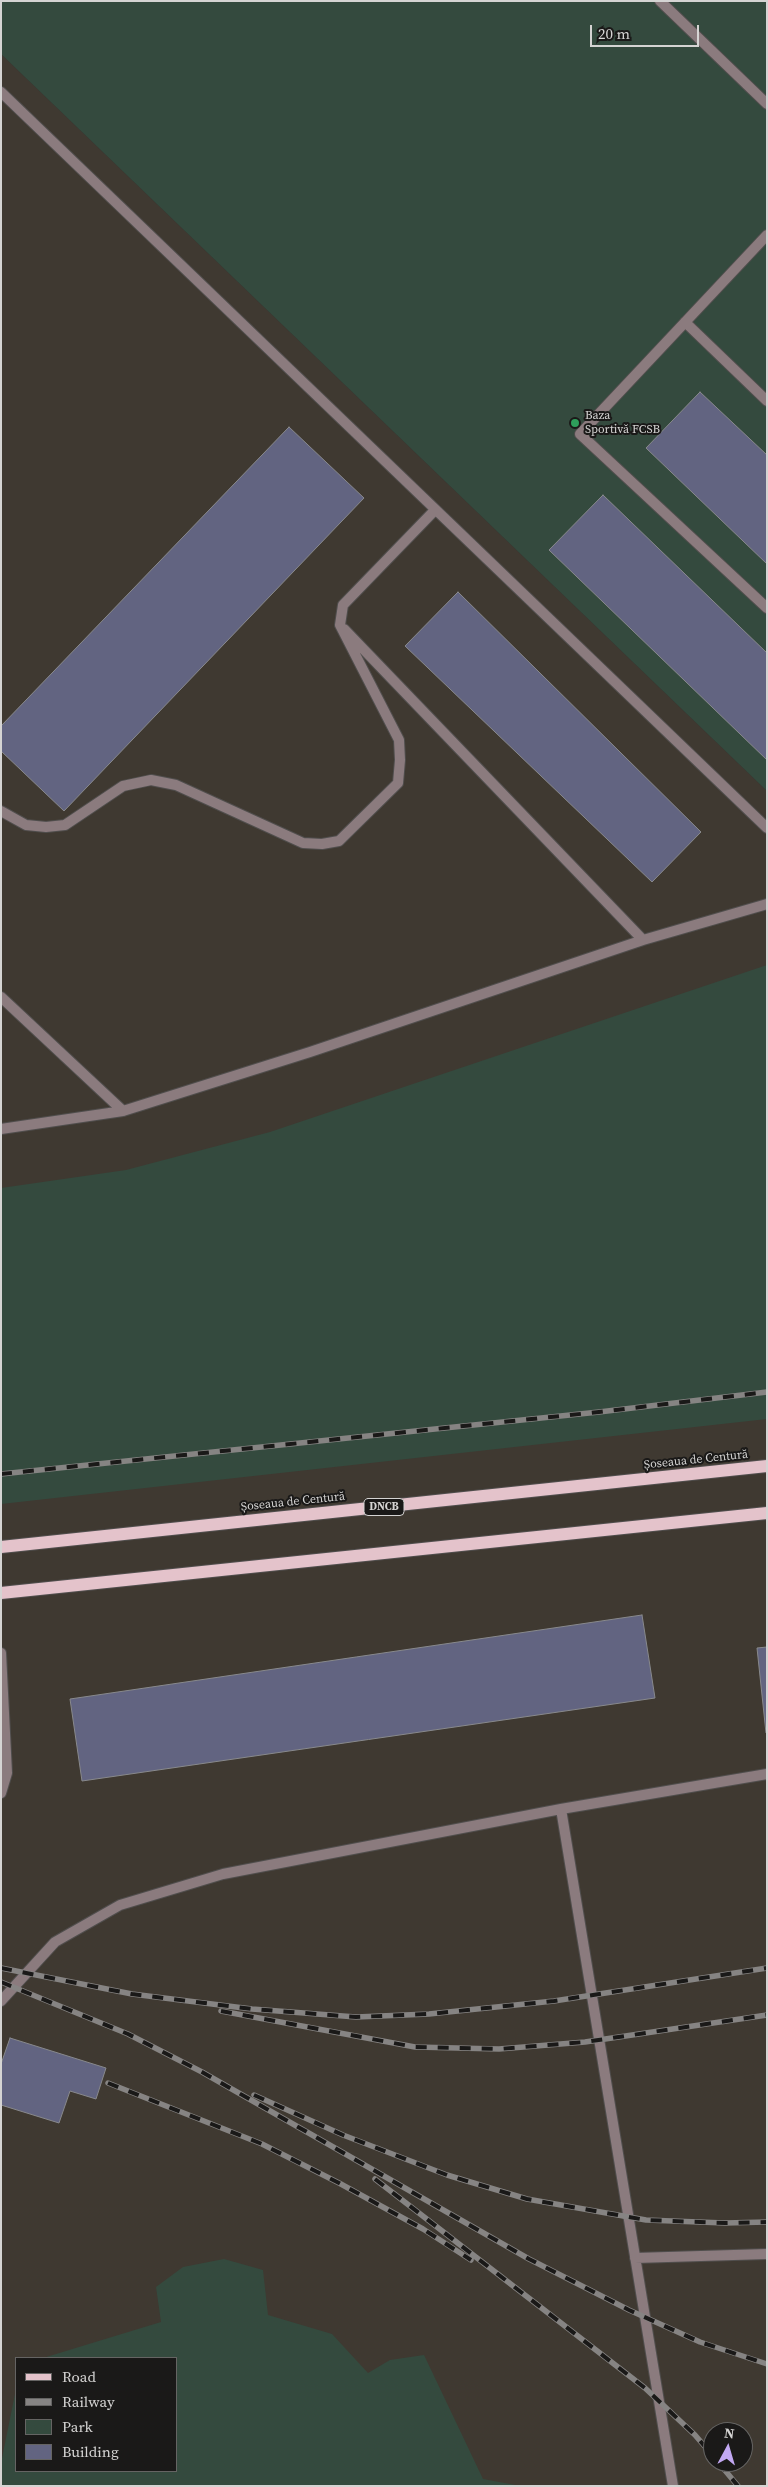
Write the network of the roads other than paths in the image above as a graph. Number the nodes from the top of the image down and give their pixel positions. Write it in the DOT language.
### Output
graph roads {
  1 [pos="660,1"];
  2 [pos="1,92"];
  3 [pos="767,104"];
  4 [pos="767,235"];
  5 [pos="685,322"];
  6 [pos="767,401"];
  7 [pos="435,510"];
  8 [pos="767,608"];
  9 [pos="340,625"];
  10 [pos="1,810"];
  11 [pos="767,828"];
  12 [pos="767,904"];
  13 [pos="642,940"];
  14 [pos="1,997"];
  15 [pos="123,1111"];
  16 [pos="1,1130"];
  17 [pos="767,1466"];
  18 [pos="767,1513"];
  19 [pos="1,1546"];
  20 [pos="1,1593"];
  21 [pos="1,1653"];
  22 [pos="767,1774"];
  23 [pos="1,1793"];
  24 [pos="561,1809"];
  25 [pos="1,2001"];
  26 [pos="767,2254"];
  27 [pos="636,2258"];
  28 [pos="673,2486"];
  1 -- 3 [label="lane"];
  2 -- 7 [label="lane"];
  4 -- 5 [label="lane"];
  5 -- 6 [label="lane"];
  5 -- 8 [label="lane"];
  7 -- 9 [label="lane"];
  7 -- 11 [label="lane"];
  9 -- 10 [label="lane"];
  9 -- 13 [label="lane"];
  12 -- 13 [label="lane"];
  13 -- 15 [label="lane"];
  14 -- 15 [label="lane"];
  15 -- 16 [label="lane"];
  17 -- 19 [label="main road, Șoseaua de Centură / DNCB"];
  18 -- 20 [label="main road"];
  21 -- 23 [label="lane"];
  22 -- 24 [label="lane"];
  24 -- 25 [label="lane"];
  24 -- 27 [label="lane"];
  26 -- 27 [label="lane"];
  27 -- 28 [label="lane"];
}
